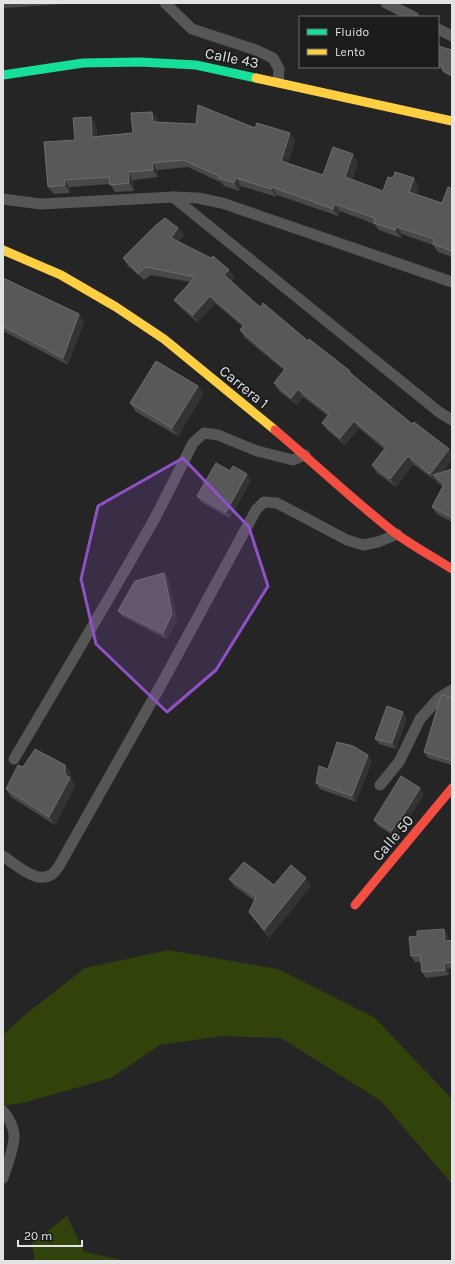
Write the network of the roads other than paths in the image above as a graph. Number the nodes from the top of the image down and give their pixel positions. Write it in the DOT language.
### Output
graph roads {
  1 [pos="165,3"];
  2 [pos="386,3"];
  3 [pos="412,16"];
  4 [pos="439,30"];
  5 [pos="452,36"];
  6 [pos="3,76"];
  7 [pos="278,82"];
  8 [pos="452,121"];
  9 [pos="173,197"];
  10 [pos="3,199"];
  11 [pos="3,250"];
  12 [pos="452,282"];
  13 [pos="452,420"];
  14 [pos="305,455"];
  15 [pos="397,534"];
  16 [pos="452,569"];
  17 [pos="452,690"];
  18 [pos="14,759"];
  19 [pos="380,785"];
  20 [pos="452,788"];
  21 [pos="3,856"];
  22 [pos="355,905"];
  23 [pos="3,1111"];
  24 [pos="3,1178"];
  1 -- 7 [label="lane"];
  2 -- 3 [label="lane"];
  4 -- 5 [label="lane"];
  6 -- 7 [label="street, Calle 43"];
  7 -- 8 [label="street, Calle 43"];
  9 -- 10 [label="lane"];
  9 -- 12 [label="lane"];
  9 -- 13 [label="lane"];
  11 -- 14 [label="street, Carrera 1"];
  14 -- 15 [label="street, Carrera 1"];
  14 -- 18 [label="lane"];
  15 -- 16 [label="street, Carrera 1"];
  15 -- 21 [label="lane"];
  17 -- 19 [label="lane"];
  20 -- 22 [label="street, Calle 50"];
  23 -- 24 [label="lane"];
}
